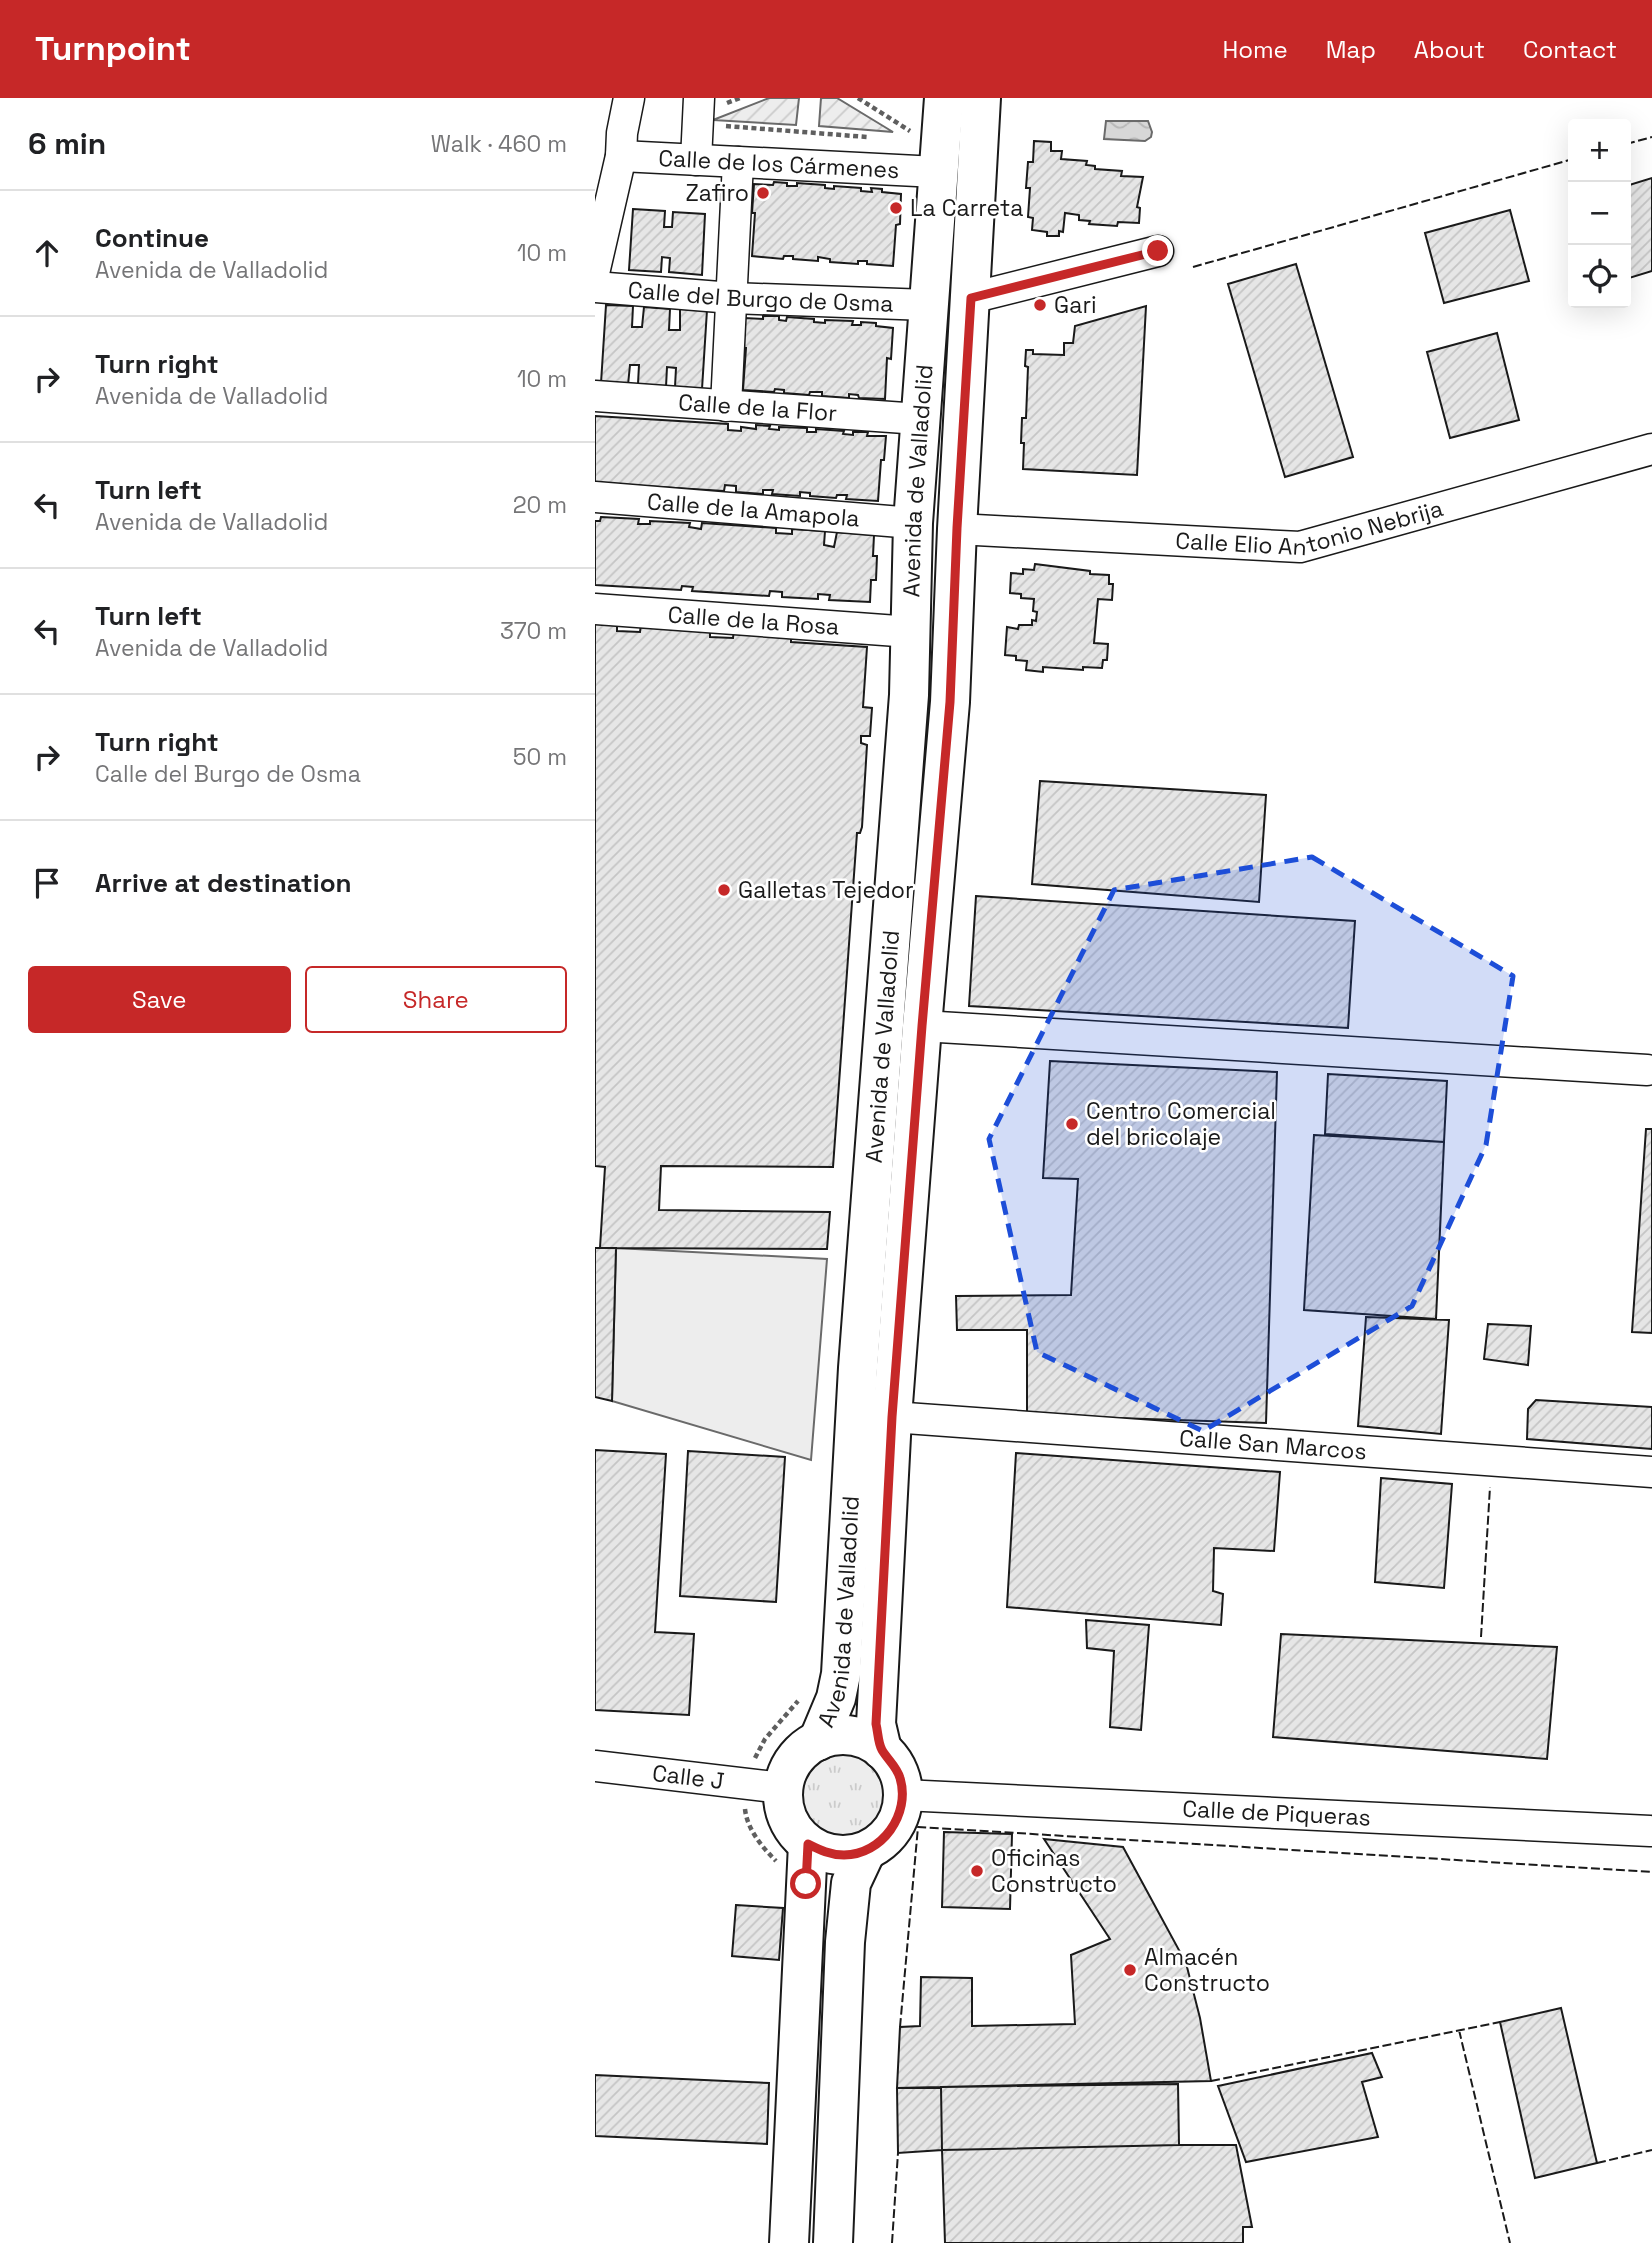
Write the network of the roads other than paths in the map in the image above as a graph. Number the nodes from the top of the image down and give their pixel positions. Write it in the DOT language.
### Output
graph roads {
  1 [pos="629,98"];
  2 [pos="699,98"];
  3 [pos="944,98"];
  4 [pos="981,98"];
  5 [pos="621,156"];
  6 [pos="695,160"];
  7 [pos="738,162"];
  8 [pos="937,172"];
  9 [pos="1158,251"];
  10 [pos="595,270"];
  11 [pos="595,287"];
  12 [pos="732,298"];
  13 [pos="971,298"];
  14 [pos="928,305"];
  15 [pos="595,396"];
  16 [pos="726,406"];
  17 [pos="919,419"];
  18 [pos="1652,449"];
  19 [pos="595,498"];
  20 [pos="913,523"];
  21 [pos="957,528"];
  22 [pos="595,608"];
  23 [pos="911,632"];
  24 [pos="922,1026"];
  25 [pos="1647,1070"];
  26 [pos="892,1417"];
  27 [pos="1652,1472"];
  28 [pos="818,1741"];
  29 [pos="882,1750"];
  30 [pos="595,1766"];
  31 [pos="783,1787"];
  32 [pos="903,1795"];
  33 [pos="1650,1831"];
  34 [pos="808,1844"];
  35 [pos="866,1851"];
  36 [pos="789,2243"];
  37 [pos="833,2243"];
  1 -- 5 [label="street"];
  2 -- 6 [label="street"];
  3 -- 8 [label="main road, Avenida de Valladolid"];
  4 -- 13 [label="main road, Avenida de Valladolid"];
  5 -- 6 [label="street, Calle de los Cármenes"];
  5 -- 10 [label="street"];
  6 -- 7 [label="street, Calle de los Cármenes"];
  7 -- 8 [label="street, Calle de los Cármenes"];
  7 -- 12 [label="street"];
  8 -- 14 [label="main road, Avenida de Valladolid"];
  9 -- 13 [label="street"];
  11 -- 12 [label="street, Calle del Burgo de Osma"];
  12 -- 14 [label="street, Calle del Burgo de Osma"];
  12 -- 16 [label="street"];
  13 -- 21 [label="main road, Avenida de Valladolid"];
  14 -- 17 [label="main road, Avenida de Valladolid"];
  15 -- 16 [label="street, Calle de la Flor"];
  16 -- 17 [label="street, Calle de la Flor"];
  17 -- 20 [label="main road, Avenida de Valladolid"];
  18 -- 21 [label="street, Calle Elio Antonio Nebrija"];
  19 -- 20 [label="street, Calle de la Amapola"];
  20 -- 23 [label="main road, Avenida de Valladolid"];
  21 -- 24 [label="main road, Avenida de Valladolid"];
  22 -- 23 [label="street, Calle de la Rosa"];
  23 -- 28 [label="main road, Avenida de Valladolid"];
  24 -- 25 [label="street"];
  24 -- 26 [label="main road, Avenida de Valladolid"];
  26 -- 27 [label="street, Calle San Marcos"];
  26 -- 29 [label="main road, Avenida de Valladolid"];
  28 -- 29 [label="main road, Avenida de Valladolid"];
  28 -- 31 [label="main road, Avenida de Valladolid"];
  29 -- 32 [label="main road, Avenida de Valladolid"];
  30 -- 31 [label="street, Calle J"];
  31 -- 34 [label="main road"];
  32 -- 33 [label="street, Calle de Piqueras"];
  32 -- 35 [label="main road"];
  34 -- 35 [label="main road"];
  34 -- 36 [label="main road"];
  35 -- 37 [label="main road"];
}
